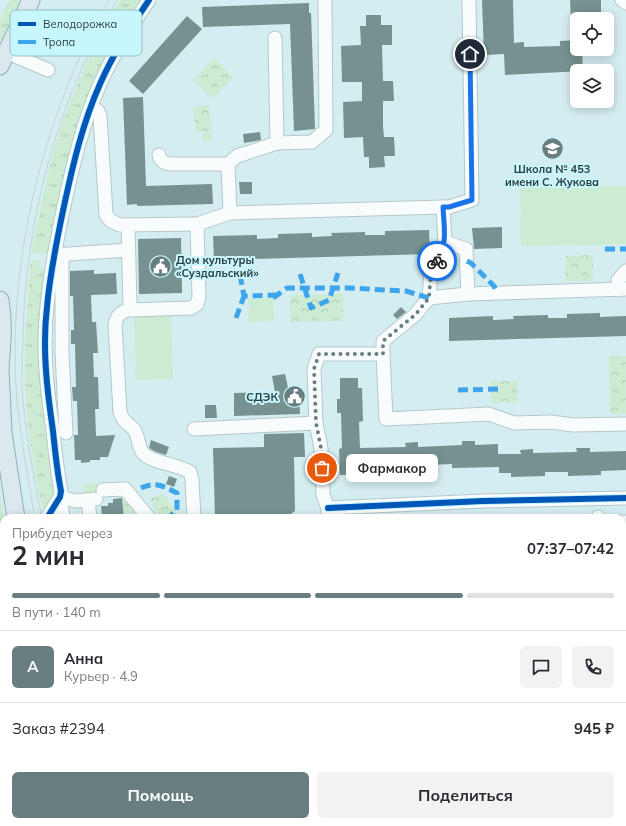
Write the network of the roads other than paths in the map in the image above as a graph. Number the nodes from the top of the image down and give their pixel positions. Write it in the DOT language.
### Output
graph roads {
  1 [pos="32,0"];
  2 [pos="149,0"];
  3 [pos="325,0"];
  4 [pos="469,0"];
  5 [pos="622,0"];
  6 [pos="626,3"];
  7 [pos="27,10"];
  8 [pos="142,11"];
  9 [pos="275,38"];
  10 [pos="10,45"];
  11 [pos="114,56"];
  12 [pos="3,59"];
  13 [pos="48,70"];
  14 [pos="91,106"];
  15 [pos="277,143"];
  16 [pos="159,155"];
  17 [pos="228,164"];
  18 [pos="443,207"];
  19 [pos="230,213"];
  20 [pos="197,224"];
  21 [pos="128,226"];
  22 [pos="445,242"];
  23 [pos="128,250"];
  24 [pos="58,254"];
  25 [pos="626,271"];
  26 [pos="623,290"];
  27 [pos="468,294"];
  28 [pos="429,298"];
  29 [pos="0,300"];
  30 [pos="130,305"];
  31 [pos="383,354"];
  32 [pos="0,368"];
  33 [pos="316,423"];
  34 [pos="626,424"];
  35 [pos="194,429"];
  36 [pos="66,433"];
  37 [pos="60,497"];
  38 [pos="96,497"];
  39 [pos="626,498"];
  40 [pos="328,513"];
  41 [pos="15,514"];
  42 [pos="49,514"];
  43 [pos="63,514"];
  44 [pos="91,514"];
  45 [pos="146,514"];
  46 [pos="194,514"];
  1 -- 7 [label="main road"];
  2 -- 8 [label="street"];
  3 -- 15 [label="street"];
  4 -- 18 [label="street"];
  5 -- 6 [label="street"];
  9 -- 15 [label="street"];
  10 -- 12 [label="main road"];
  11 -- 14 [label="street"];
  12 -- 13 [label="street"];
  14 -- 21 [label="street"];
  14 -- 24 [label="street"];
  15 -- 17 [label="street"];
  16 -- 17 [label="street"];
  17 -- 19 [label="street"];
  18 -- 19 [label="street"];
  18 -- 22 [label="street"];
  19 -- 20 [label="street"];
  20 -- 21 [label="street"];
  20 -- 46 [label="street"];
  21 -- 23 [label="street"];
  22 -- 27 [label="street"];
  22 -- 28 [label="street"];
  23 -- 24 [label="street"];
  23 -- 30 [label="street"];
  24 -- 36 [label="street"];
  24 -- 37 [label="street"];
  25 -- 26 [label="street"];
  26 -- 27 [label="street"];
  27 -- 28 [label="street"];
  28 -- 31 [label="street"];
  29 -- 32 [label="main road"];
  31 -- 33 [label="street"];
  31 -- 34 [label="street"];
  32 -- 41 [label="main road"];
  33 -- 35 [label="street"];
  33 -- 40 [label="street"];
  37 -- 38 [label="street"];
  37 -- 42 [label="street"];
  37 -- 43 [label="street"];
  38 -- 44 [label="street"];
  38 -- 45 [label="street"];
  39 -- 40 [label="street"];
}
